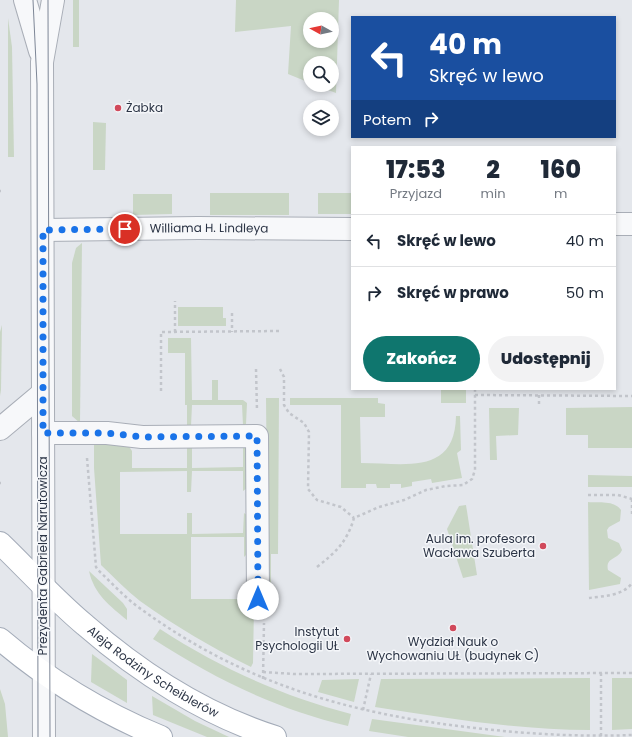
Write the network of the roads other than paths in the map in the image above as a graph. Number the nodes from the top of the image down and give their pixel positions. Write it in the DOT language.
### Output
graph roads {
  1 [pos="25,0"];
  2 [pos="41,0"];
  3 [pos="53,0"];
  4 [pos="42,62"];
  5 [pos="616,224"];
  6 [pos="632,224"];
  7 [pos="351,229"];
  8 [pos="43,230"];
  9 [pos="43,393"];
  10 [pos="0,429"];
  11 [pos="43,433"];
  12 [pos="0,542"];
  13 [pos="44,586"];
  14 [pos="258,599"];
  15 [pos="0,639"];
  16 [pos="44,674"];
  17 [pos="134,733"];
  18 [pos="44,737"];
  19 [pos="161,737"];
  20 [pos="276,737"];
  1 -- 4 [label="street, Prezydenta Gabriela Narutowicza"];
  2 -- 4 [label="street"];
  3 -- 4 [label="street, Prezydenta Gabriela Narutowicza"];
  4 -- 8 [label="street, Prezydenta Gabriela Narutowicza"];
  5 -- 6 [label="street"];
  7 -- 8 [label="street, Williama H. Lindleya"];
  8 -- 9 [label="street, Prezydenta Gabriela Narutowicza"];
  9 -- 10 [label="street"];
  9 -- 11 [label="street, Prezydenta Gabriela Narutowicza"];
  11 -- 13 [label="street, Prezydenta Gabriela Narutowicza"];
  11 -- 14 [label="street"];
  12 -- 13 [label="main road, Aleja Rodziny Scheiblerów"];
  13 -- 16 [label="street, Prezydenta Gabriela Narutowicza"];
  13 -- 20 [label="main road, Aleja Rodziny Scheiblerów"];
  15 -- 16 [label="main road"];
  16 -- 17 [label="main road"];
  16 -- 18 [label="street, Prezydenta Gabriela Narutowicza"];
  17 -- 19 [label="main road"];
}
